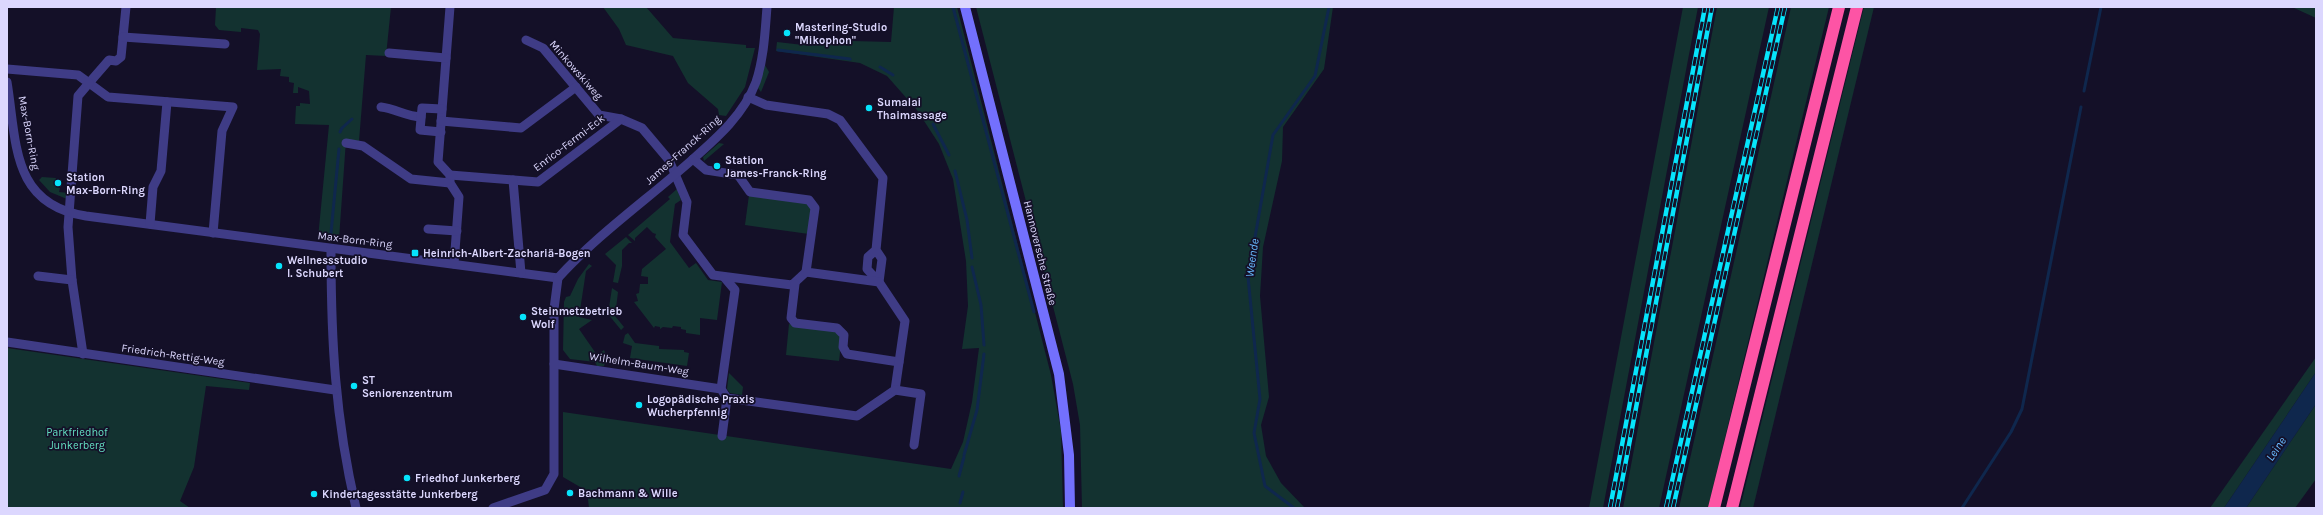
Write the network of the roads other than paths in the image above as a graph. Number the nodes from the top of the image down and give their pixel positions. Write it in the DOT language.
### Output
graph roads {
  1 [pos="126,7"];
  2 [pos="450,7"];
  3 [pos="767,7"];
  4 [pos="965,7"];
  5 [pos="1839,7"];
  6 [pos="1857,7"];
  7 [pos="123,36"];
  8 [pos="526,40"];
  9 [pos="225,44"];
  10 [pos="389,53"];
  11 [pos="446,58"];
  12 [pos="7,70"];
  13 [pos="7,82"];
  14 [pos="89,83"];
  15 [pos="576,87"];
  16 [pos="748,97"];
  17 [pos="167,102"];
  18 [pos="381,107"];
  19 [pos="442,109"];
  20 [pos="421,117"];
  21 [pos="10,118"];
  22 [pos="621,119"];
  23 [pos="441,121"];
  24 [pos="440,132"];
  25 [pos="346,143"];
  26 [pos="693,159"];
  27 [pos="676,174"];
  28 [pos="450,179"];
  29 [pos="513,180"];
  30 [pos="530,181"];
  31 [pos="514,193"];
  32 [pos="70,213"];
  33 [pos="150,224"];
  34 [pos="428,229"];
  35 [pos="457,231"];
  36 [pos="213,233"];
  37 [pos="331,249"];
  38 [pos="876,250"];
  39 [pos="454,264"];
  40 [pos="806,272"];
  41 [pos="521,273"];
  42 [pos="38,276"];
  43 [pos="724,277"];
  44 [pos="558,278"];
  45 [pos="72,280"];
  46 [pos="880,282"];
  47 [pos="794,284"];
  48 [pos="7,342"];
  49 [pos="83,354"];
  50 [pos="899,362"];
  51 [pos="554,364"];
  52 [pos="721,389"];
  53 [pos="335,390"];
  54 [pos="895,390"];
  55 [pos="727,398"];
  56 [pos="722,436"];
  57 [pos="914,445"];
  58 [pos="356,508"];
  59 [pos="493,508"];
  60 [pos="1070,508"];
  61 [pos="1714,508"];
  62 [pos="1732,508"];
  1 -- 7 [label="street"];
  2 -- 11 [label="street"];
  3 -- 16 [label="street, James-Franck-Ring"];
  4 -- 60 [label="street, Hannoversche Straße"];
  5 -- 61 [label="highway"];
  6 -- 62 [label="highway"];
  7 -- 9 [label="street"];
  7 -- 14 [label="street"];
  8 -- 15 [label="street, Minkowskiweg"];
  10 -- 11 [label="street"];
  11 -- 19 [label="street"];
  12 -- 14 [label="street"];
  13 -- 21 [label="street, Max-Born-Ring"];
  14 -- 17 [label="street"];
  14 -- 32 [label="street"];
  15 -- 22 [label="street, Minkowskiweg"];
  15 -- 23 [label="street"];
  16 -- 26 [label="street, James-Franck-Ring"];
  16 -- 38 [label="street"];
  17 -- 33 [label="street"];
  17 -- 36 [label="street"];
  18 -- 20 [label="street"];
  19 -- 20 [label="street"];
  19 -- 23 [label="street"];
  20 -- 24 [label="street"];
  21 -- 32 [label="street, Max-Born-Ring"];
  22 -- 27 [label="street, Minkowskiweg"];
  22 -- 30 [label="street, Enrico-Fermi-Eck"];
  23 -- 24 [label="street"];
  24 -- 28 [label="street"];
  25 -- 28 [label="street, Enrico-Fermi-Eck"];
  26 -- 27 [label="street, James-Franck-Ring"];
  26 -- 40 [label="street"];
  27 -- 43 [label="street, Minkowskiweg"];
  27 -- 44 [label="street, James-Franck-Ring"];
  28 -- 29 [label="street, Enrico-Fermi-Eck"];
  28 -- 35 [label="street"];
  29 -- 30 [label="street, Enrico-Fermi-Eck"];
  29 -- 31 [label="street"];
  30 -- 31 [label="street, Enrico-Fermi-Eck"];
  31 -- 41 [label="street"];
  32 -- 33 [label="street, Max-Born-Ring"];
  32 -- 45 [label="street"];
  33 -- 36 [label="street, Max-Born-Ring"];
  34 -- 35 [label="street"];
  35 -- 39 [label="street"];
  36 -- 37 [label="street, Max-Born-Ring"];
  37 -- 39 [label="street, Max-Born-Ring"];
  37 -- 53 [label="street"];
  38 -- 46 [label="street"];
  38 -- 46 [label="street"];
  39 -- 41 [label="street, Max-Born-Ring"];
  40 -- 46 [label="street"];
  40 -- 47 [label="street"];
  41 -- 44 [label="street, Max-Born-Ring"];
  42 -- 45 [label="street"];
  43 -- 47 [label="street"];
  43 -- 52 [label="street"];
  44 -- 51 [label="street"];
  45 -- 49 [label="street"];
  46 -- 50 [label="street"];
  47 -- 50 [label="street"];
  48 -- 49 [label="street, Friedrich-Rettig-Weg"];
  49 -- 53 [label="street, Friedrich-Rettig-Weg"];
  50 -- 54 [label="street"];
  51 -- 52 [label="street, Wilhelm-Baum-Weg"];
  51 -- 59 [label="street"];
  52 -- 55 [label="street"];
  53 -- 58 [label="street"];
  54 -- 55 [label="street"];
  54 -- 57 [label="street"];
  55 -- 56 [label="street"];
}
